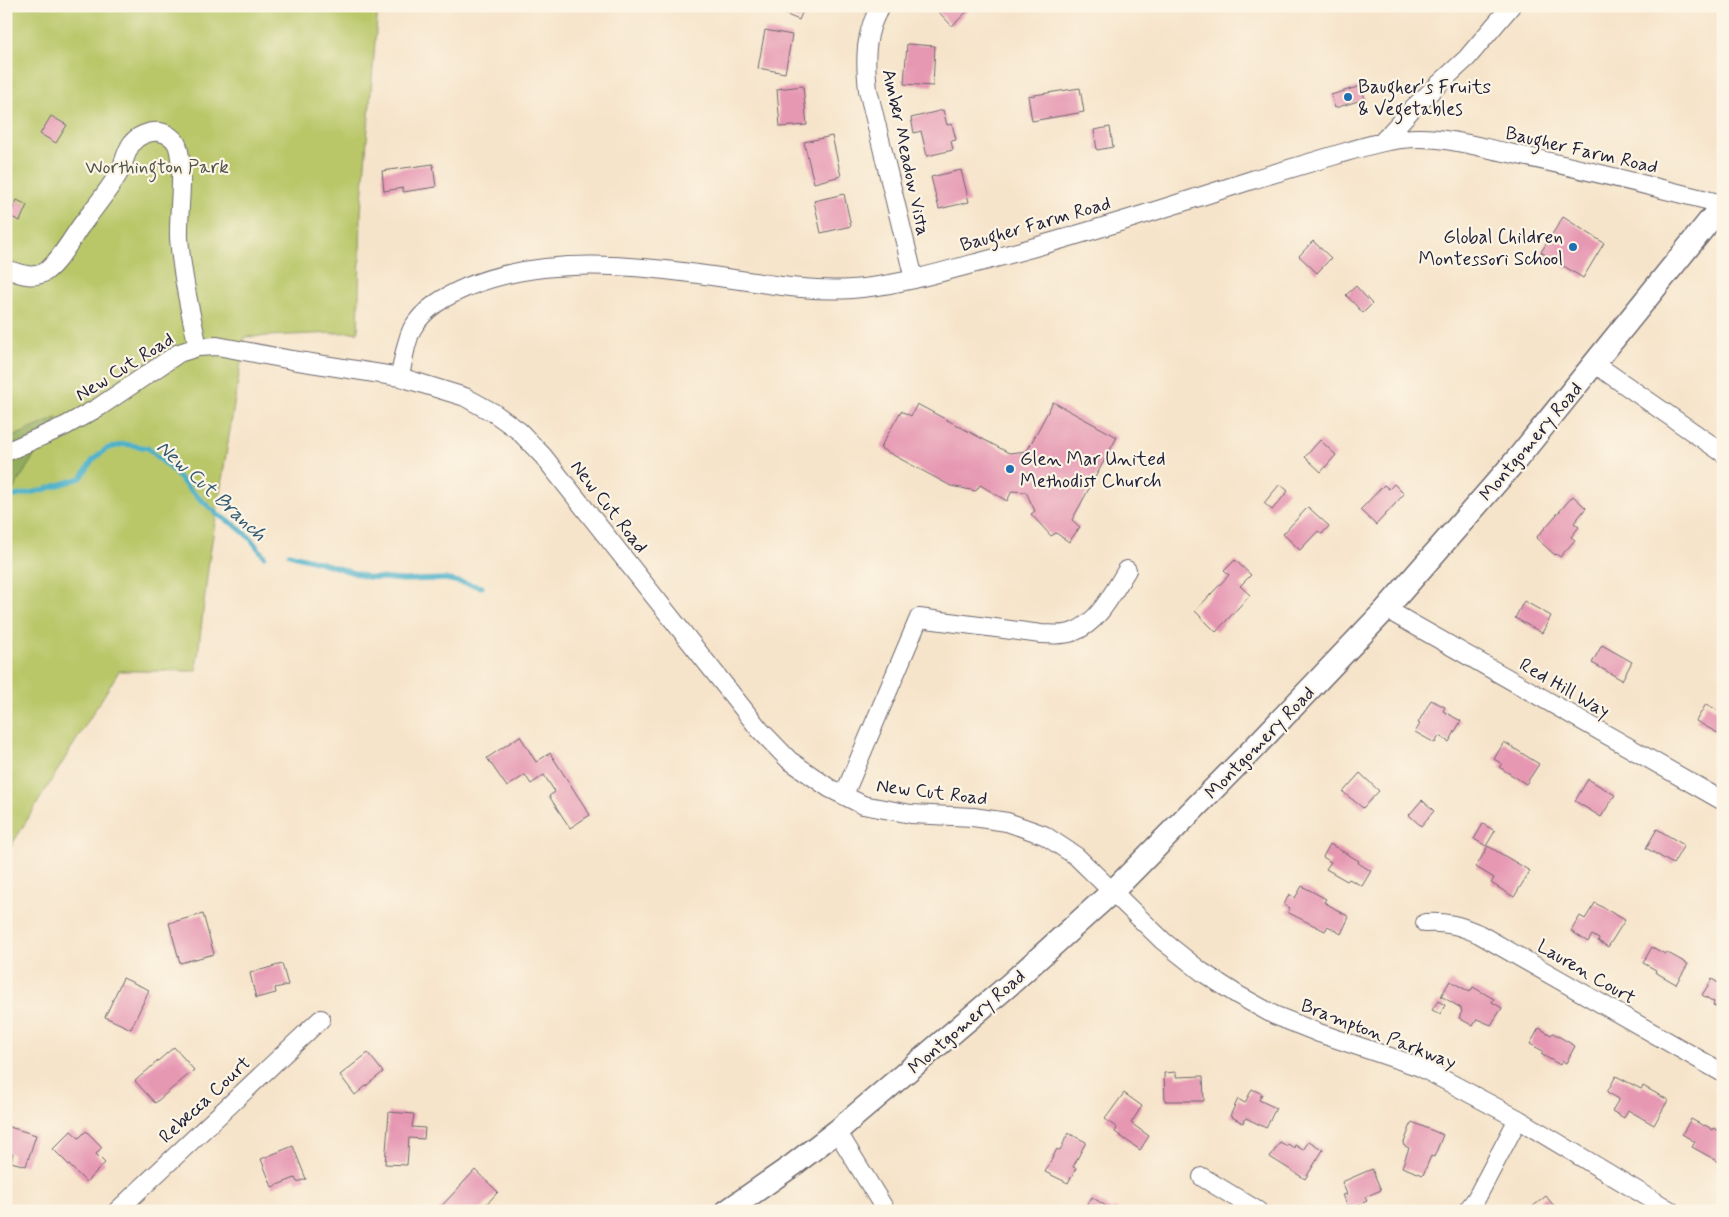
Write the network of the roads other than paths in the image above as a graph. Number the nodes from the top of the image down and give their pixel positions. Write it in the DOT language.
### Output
graph roads {
  1 [pos="881,6"];
  2 [pos="1510,6"];
  3 [pos="1383,141"];
  4 [pos="1723,204"];
  5 [pos="12,271"];
  6 [pos="914,279"];
  7 [pos="198,347"];
  8 [pos="1595,364"];
  9 [pos="400,377"];
  10 [pos="6,452"];
  11 [pos="1723,453"];
  12 [pos="1127,570"];
  13 [pos="1386,609"];
  14 [pos="844,795"];
  15 [pos="1723,801"];
  16 [pos="1113,891"];
  17 [pos="1425,923"];
  18 [pos="321,1019"];
  19 [pos="1723,1073"];
  20 [pos="1518,1119"];
  21 [pos="837,1131"];
  22 [pos="1202,1177"];
  23 [pos="117,1211"];
  24 [pos="727,1211"];
  25 [pos="886,1211"];
  26 [pos="1258,1211"];
  27 [pos="1467,1211"];
  28 [pos="1671,1211"];
  1 -- 6 [label="street, Amber Meadow Vista"];
  2 -- 3 [label="street"];
  3 -- 4 [label="street, Baugher Farm Road"];
  3 -- 6 [label="street, Baugher Farm Road"];
  4 -- 8 [label="main road, Montgomery Road"];
  5 -- 7 [label="street"];
  6 -- 9 [label="street, Baugher Farm Road"];
  7 -- 9 [label="street, New Cut Road"];
  7 -- 10 [label="street, New Cut Road"];
  8 -- 11 [label="street"];
  8 -- 13 [label="main road, Montgomery Road"];
  9 -- 14 [label="street, New Cut Road"];
  12 -- 14 [label="street"];
  13 -- 15 [label="street, Red Hill Way"];
  13 -- 16 [label="main road, Montgomery Road"];
  14 -- 16 [label="street, New Cut Road"];
  16 -- 20 [label="street, Brampton Parkway"];
  16 -- 21 [label="main road, Montgomery Road"];
  17 -- 19 [label="street, Lauren Court"];
  18 -- 23 [label="street, Rebecca Court"];
  20 -- 27 [label="street"];
  20 -- 28 [label="street, Brampton Parkway"];
  21 -- 24 [label="main road, Montgomery Road"];
  21 -- 25 [label="street"];
  22 -- 26 [label="street"];
}
